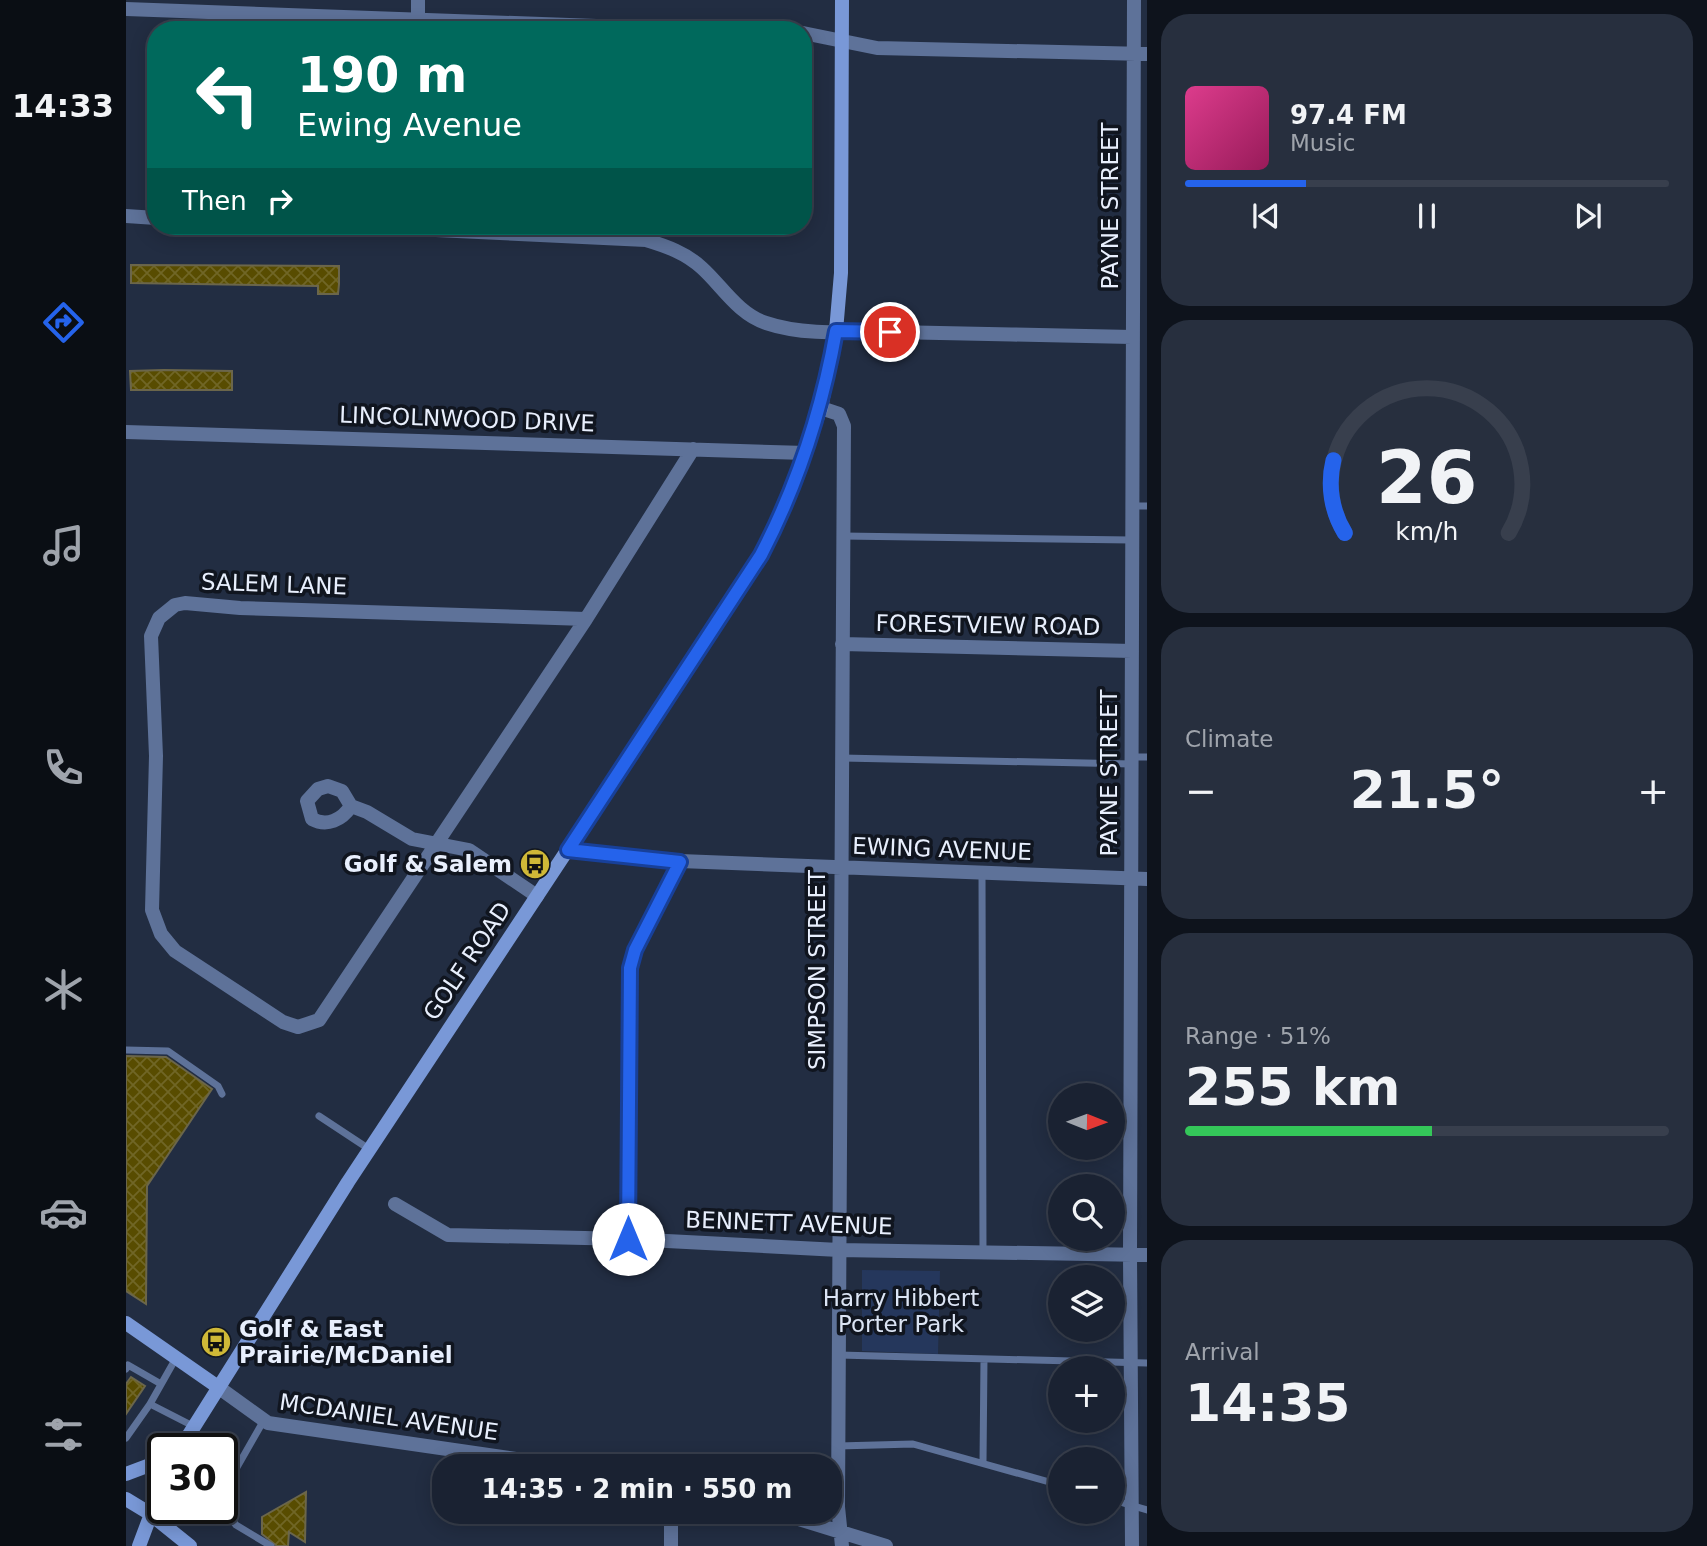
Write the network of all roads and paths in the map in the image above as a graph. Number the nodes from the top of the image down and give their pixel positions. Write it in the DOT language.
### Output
graph roads {
  1 [pos="418,0"];
  2 [pos="842,0"];
  3 [pos="1134,0"];
  4 [pos="126,9"];
  5 [pos="418,19"];
  6 [pos="470,21"];
  7 [pos="812,35"];
  8 [pos="842,41"];
  9 [pos="1140,54"];
  10 [pos="126,216"];
  11 [pos="147,217"];
  12 [pos="541,235"];
  13 [pos="836,331"];
  14 [pos="1132,337"];
  15 [pos="1132,377"];
  16 [pos="1147,378"];
  17 [pos="821,408"];
  18 [pos="126,432"];
  19 [pos="693,449"];
  20 [pos="806,453"];
  21 [pos="1132,506"];
  22 [pos="1147,506"];
  23 [pos="843,536"];
  24 [pos="1131,540"];
  25 [pos="586,619"];
  26 [pos="1132,629"];
  27 [pos="1147,629"];
  28 [pos="842,644"];
  29 [pos="1132,651"];
  30 [pos="1147,757"];
  31 [pos="841,758"];
  32 [pos="1132,760"];
  33 [pos="351,806"];
  34 [pos="436,845"];
  35 [pos="568,850"];
  36 [pos="680,862"];
  37 [pos="840,869"];
  38 [pos="982,873"];
  39 [pos="1131,878"];
  40 [pos="1147,879"];
  41 [pos="537,896"];
  42 [pos="126,1050"];
  43 [pos="222,1094"];
  44 [pos="318,1116"];
  45 [pos="369,1149"];
  46 [pos="395,1204"];
  47 [pos="628,1239"];
  48 [pos="839,1250"];
  49 [pos="984,1252"];
  50 [pos="1130,1255"];
  51 [pos="1147,1255"];
  52 [pos="126,1322"];
  53 [pos="839,1354"];
  54 [pos="176,1357"];
  55 [pos="984,1359"];
  56 [pos="1131,1363"];
  57 [pos="1147,1363"];
  58 [pos="126,1369"];
  59 [pos="161,1384"];
  60 [pos="218,1387"];
  61 [pos="150,1404"];
  62 [pos="264,1420"];
  63 [pos="193,1426"];
  64 [pos="189,1433"];
  65 [pos="126,1438"];
  66 [pos="838,1446"];
  67 [pos="486,1454"];
  68 [pos="984,1462"];
  69 [pos="147,1466"];
  70 [pos="126,1474"];
  71 [pos="1048,1481"];
  72 [pos="126,1499"];
  73 [pos="1125,1504"];
  74 [pos="1132,1506"];
  75 [pos="1147,1510"];
  76 [pos="147,1512"];
  77 [pos="147,1520"];
  78 [pos="163,1524"];
  79 [pos="671,1524"];
  80 [pos="804,1524"];
  81 [pos="841,1540"];
  82 [pos="139,1546"];
  83 [pos="190,1546"];
  84 [pos="271,1546"];
  85 [pos="671,1546"];
  86 [pos="886,1546"];
  87 [pos="1132,1546"];
  1 -- 5 [label="street"];
  2 -- 8 [label="main road, GOLF ROAD"];
  3 -- 9 [label="street, PAYNE STREET"];
  4 -- 5 [label="street"];
  5 -- 6 [label="street"];
  7 -- 8 [label="street"];
  8 -- 9 [label="street"];
  8 -- 13 [label="main road, GOLF ROAD"];
  9 -- 14 [label="street, PAYNE STREET"];
  10 -- 11 [label="street"];
  12 -- 13 [label="street"];
  13 -- 14 [label="street"];
  13 -- 17 [label="main road, GOLF ROAD"];
  14 -- 15 [label="street, PAYNE STREET"];
  15 -- 16 [label="street"];
  15 -- 21 [label="street, PAYNE STREET"];
  17 -- 20 [label="main road, GOLF ROAD"];
  17 -- 23 [label="street, SIMPSON STREET"];
  18 -- 19 [label="street, LINCOLNWOOD DRIVE"];
  19 -- 20 [label="street, LINCOLNWOOD DRIVE"];
  19 -- 25 [label="street, SALEM LANE"];
  20 -- 35 [label="main road, GOLF ROAD"];
  21 -- 22 [label="lane"];
  21 -- 24 [label="street, PAYNE STREET"];
  23 -- 24 [label="lane"];
  23 -- 28 [label="street, SIMPSON STREET"];
  24 -- 26 [label="street, PAYNE STREET"];
  25 -- 34 [label="street, SALEM LANE"];
  25 -- 34 [label="street, SALEM LANE"];
  26 -- 27 [label="street, FORESTVIEW ROAD"];
  26 -- 29 [label="street, PAYNE STREET"];
  28 -- 29 [label="street, FORESTVIEW ROAD"];
  28 -- 31 [label="street, SIMPSON STREET"];
  29 -- 32 [label="street, PAYNE STREET"];
  30 -- 32 [label="lane"];
  31 -- 32 [label="lane"];
  31 -- 37 [label="street, SIMPSON STREET"];
  32 -- 39 [label="street, PAYNE STREET"];
  33 -- 34 [label="street"];
  34 -- 41 [label="street"];
  35 -- 36 [label="street, EWING AVENUE"];
  35 -- 41 [label="main road, GOLF ROAD"];
  36 -- 37 [label="street, EWING AVENUE"];
  36 -- 47 [label="street"];
  37 -- 38 [label="street, EWING AVENUE"];
  37 -- 48 [label="street, SIMPSON STREET"];
  38 -- 39 [label="street, EWING AVENUE"];
  38 -- 49 [label="lane"];
  39 -- 40 [label="street, EWING AVENUE"];
  39 -- 50 [label="street, PAYNE STREET"];
  41 -- 45 [label="main road, GOLF ROAD"];
  42 -- 43 [label="lane"];
  44 -- 45 [label="lane"];
  45 -- 60 [label="main road, GOLF ROAD"];
  46 -- 47 [label="street, BENNETT AVENUE"];
  47 -- 48 [label="street, BENNETT AVENUE"];
  48 -- 49 [label="street, BENNETT AVENUE"];
  48 -- 53 [label="street, SIMPSON STREET"];
  49 -- 50 [label="street, BENNETT AVENUE"];
  50 -- 51 [label="street, BENNETT AVENUE"];
  50 -- 56 [label="street, PAYNE STREET"];
  52 -- 54 [label="main road"];
  53 -- 55 [label="lane"];
  53 -- 66 [label="street, SIMPSON STREET"];
  54 -- 59 [label="lane"];
  54 -- 60 [label="main road"];
  55 -- 56 [label="lane"];
  55 -- 68 [label="lane"];
  56 -- 57 [label="lane"];
  56 -- 74 [label="street, PAYNE STREET"];
  58 -- 59 [label="lane"];
  59 -- 61 [label="lane"];
  60 -- 62 [label="street, MCDANIEL AVENUE"];
  60 -- 63 [label="main road, GOLF ROAD"];
  61 -- 63 [label="lane"];
  61 -- 65 [label="lane"];
  62 -- 67 [label="street, MCDANIEL AVENUE"];
  62 -- 84 [label="lane"];
  63 -- 64 [label="main road, GOLF ROAD"];
  66 -- 68 [label="lane"];
  66 -- 81 [label="street, SIMPSON STREET"];
  68 -- 71 [label="lane"];
  69 -- 70 [label="main road"];
  72 -- 76 [label="main road"];
  73 -- 74 [label="lane"];
  74 -- 75 [label="lane"];
  74 -- 87 [label="street, PAYNE STREET"];
  77 -- 82 [label="main road"];
  78 -- 83 [label="main road"];
  79 -- 85 [label="street"];
  80 -- 81 [label="street"];
  81 -- 86 [label="street"];
}
